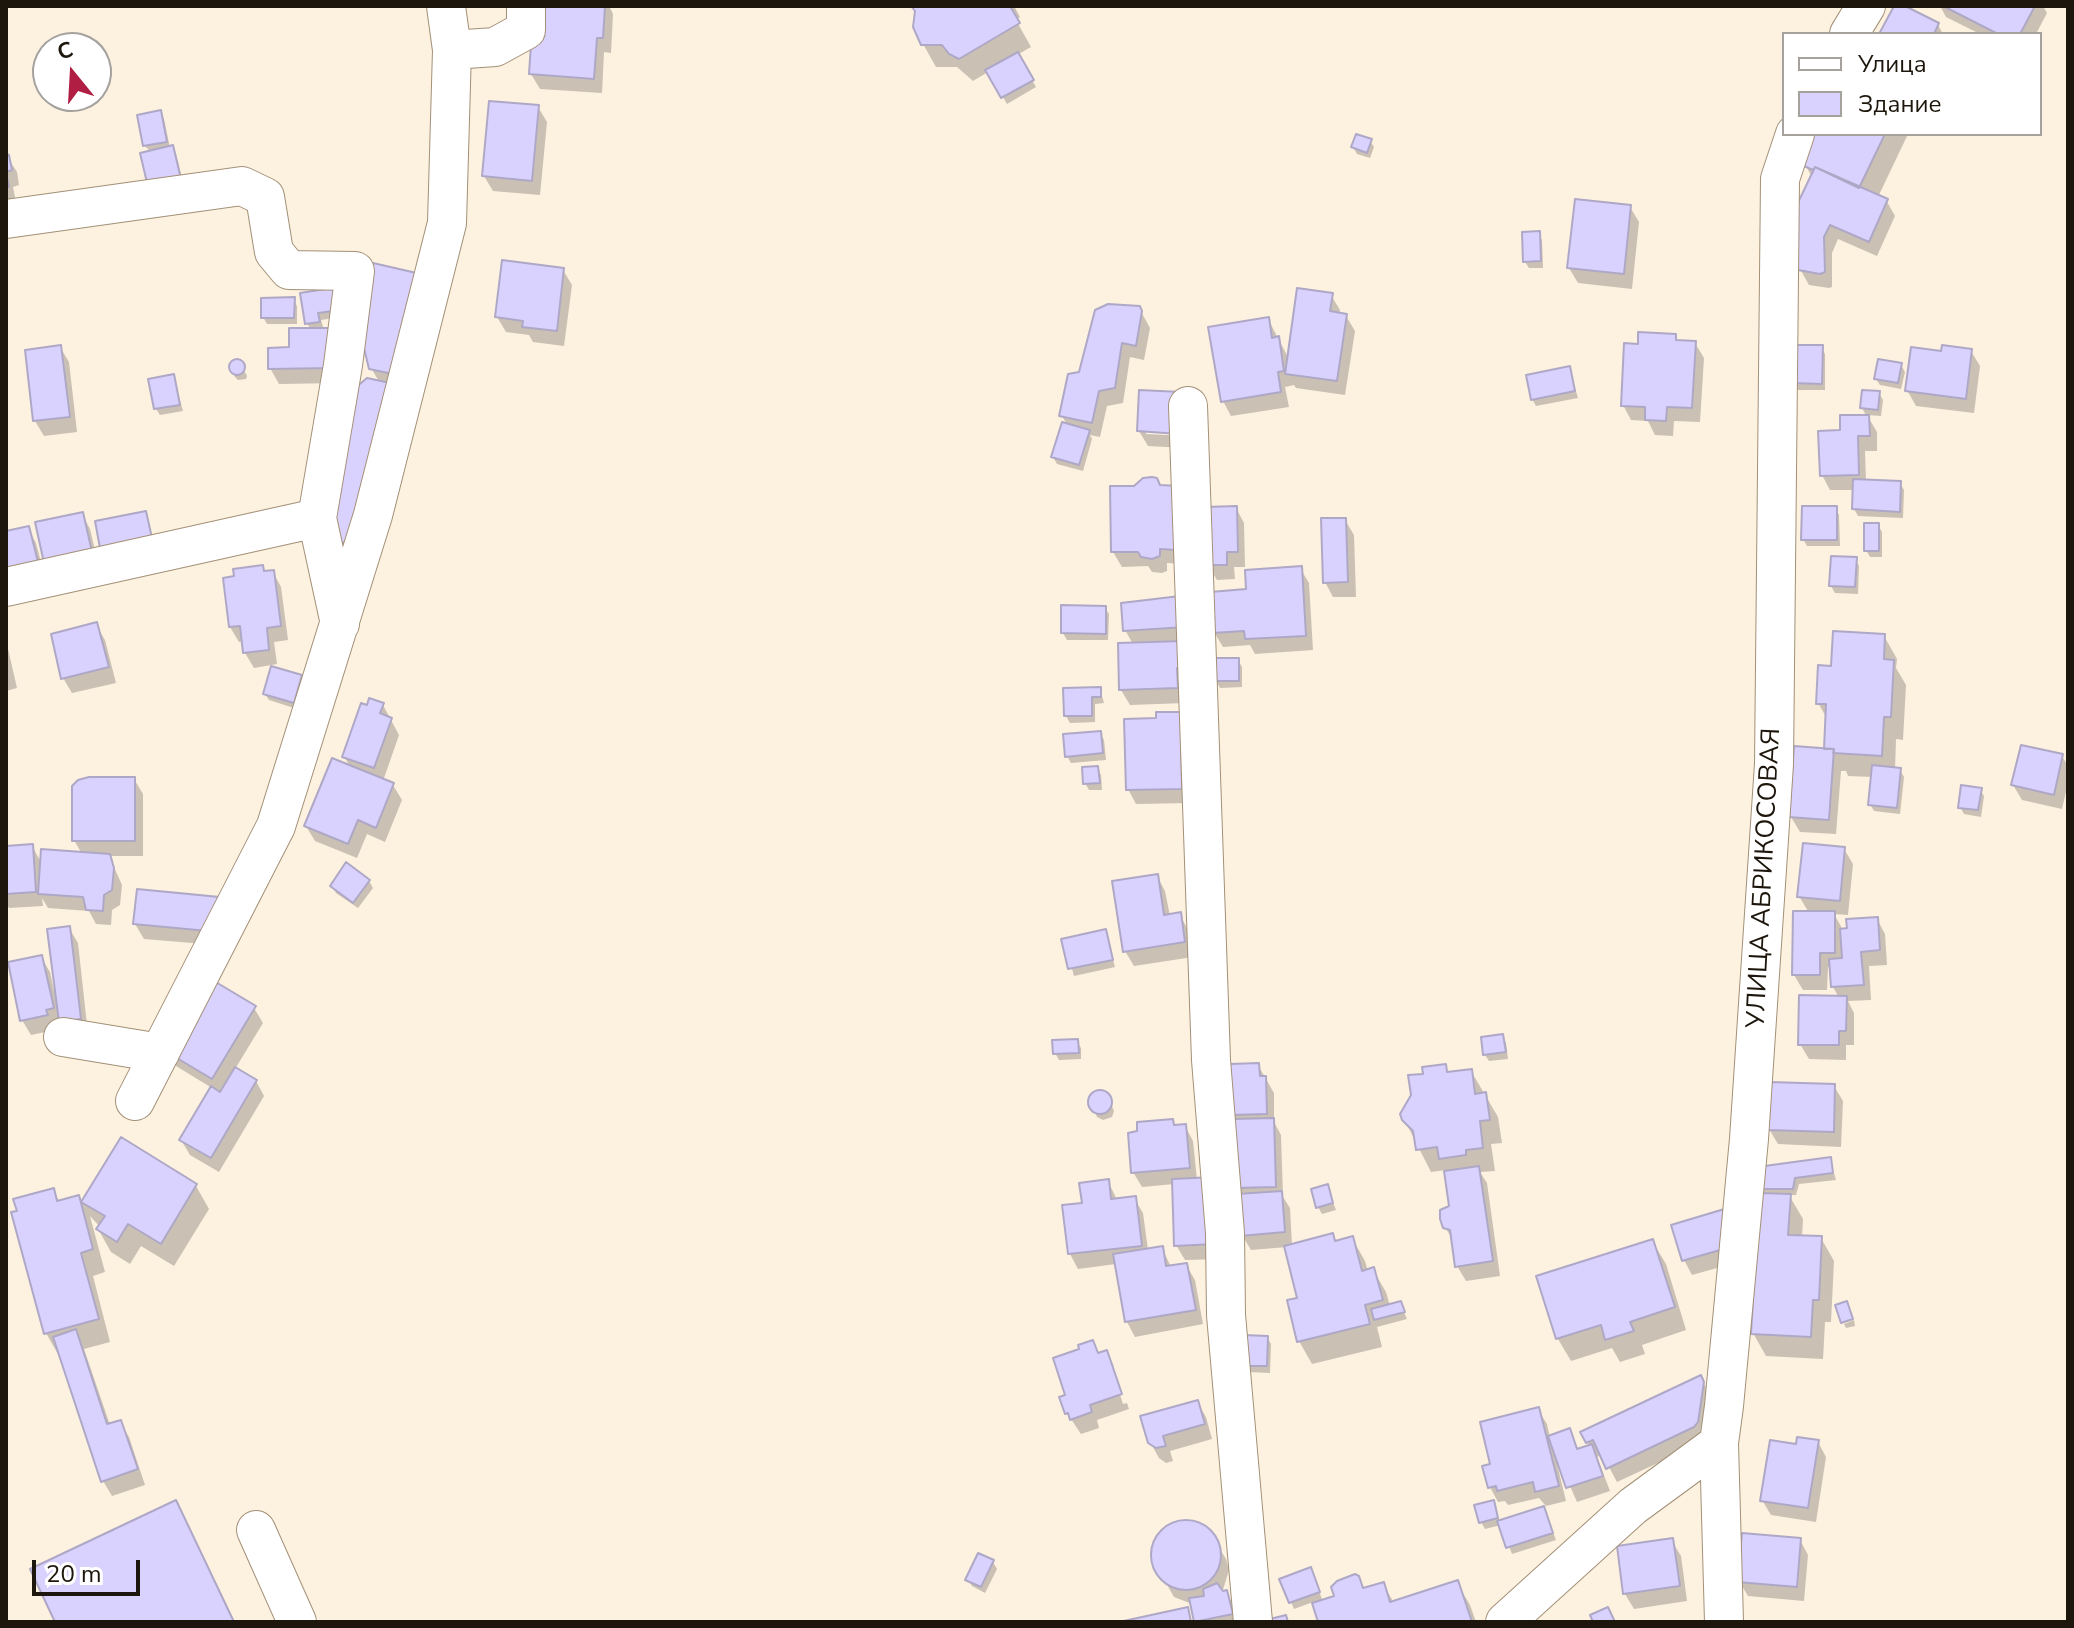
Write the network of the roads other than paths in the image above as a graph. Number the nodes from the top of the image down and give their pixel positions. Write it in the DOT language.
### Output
graph roads {
  1 [pos="446,6"];
  2 [pos="526,6"];
  3 [pos="1866,6"];
  4 [pos="1850,32"];
  5 [pos="452,50"];
  6 [pos="1794,136"];
  7 [pos="6,219"];
  8 [pos="1188,406"];
  9 [pos="317,518"];
  10 [pos="6,587"];
  11 [pos="340,624"];
  12 [pos="63,1037"];
  13 [pos="160,1053"];
  14 [pos="135,1101"];
  15 [pos="1719,1443"];
  16 [pos="256,1530"];
  17 [pos="297,1622"];
  18 [pos="1253,1622"];
  19 [pos="1505,1622"];
  20 [pos="1724,1622"];
  1 -- 5 [label="street"];
  2 -- 5 [label="street"];
  3 -- 4 [label="street"];
  5 -- 11 [label="street"];
  6 -- 15 [label="street, УЛИЦА АБРИКОСОВАЯ"];
  7 -- 9 [label="street"];
  8 -- 18 [label="street"];
  9 -- 10 [label="street"];
  9 -- 11 [label="street"];
  11 -- 13 [label="street"];
  12 -- 13 [label="street"];
  13 -- 14 [label="street"];
  15 -- 19 [label="street"];
  15 -- 20 [label="street, УЛИЦА АБРИКОСОВАЯ"];
  16 -- 17 [label="street"];
}
